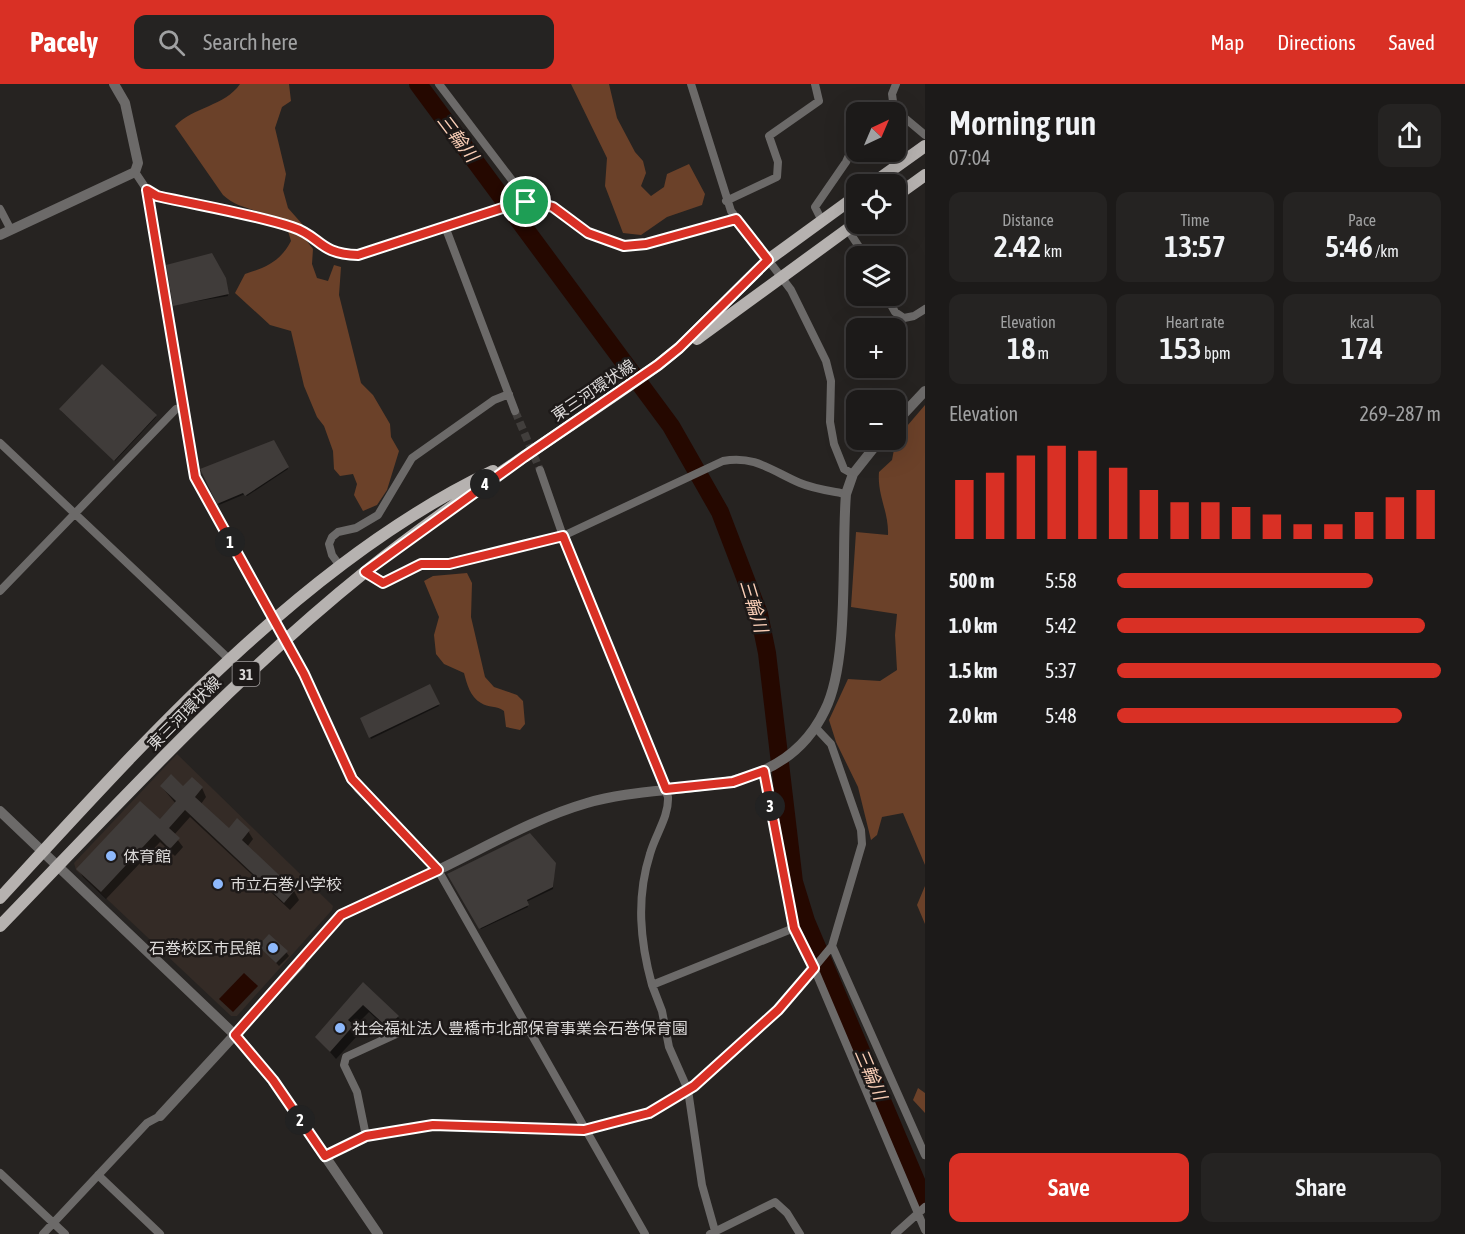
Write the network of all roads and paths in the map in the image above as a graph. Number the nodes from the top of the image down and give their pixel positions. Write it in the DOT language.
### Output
graph roads {
  1 [pos="114,84"];
  2 [pos="439,84"];
  3 [pos="691,84"];
  4 [pos="815,84"];
  5 [pos="896,84"];
  6 [pos="892,102"];
  7 [pos="906,122"];
  8 [pos="925,135"];
  9 [pos="925,146"];
  10 [pos="846,162"];
  11 [pos="135,172"];
  12 [pos="886,174"];
  13 [pos="925,175"];
  14 [pos="906,189"];
  15 [pos="147,190"];
  16 [pos="726,201"];
  17 [pos="524,202"];
  18 [pos="846,203"];
  19 [pos="0,209"];
  20 [pos="736,219"];
  21 [pos="822,221"];
  22 [pos="446,229"];
  23 [pos="11,230"];
  24 [pos="846,231"];
  25 [pos="0,235"];
  26 [pos="768,260"];
  27 [pos="781,277"];
  28 [pos="892,306"];
  29 [pos="925,309"];
  30 [pos="679,348"];
  31 [pos="925,391"];
  32 [pos="509,394"];
  33 [pos="181,408"];
  34 [pos="516,411"];
  35 [pos="906,411"];
  36 [pos="0,443"];
  37 [pos="872,450"];
  38 [pos="524,457"];
  39 [pos="540,470"];
  40 [pos="853,474"];
  41 [pos="846,494"];
  42 [pos="75,515"];
  43 [pos="563,536"];
  44 [pos="340,566"];
  45 [pos="365,572"];
  46 [pos="0,591"];
  47 [pos="274,622"];
  48 [pos="284,640"];
  49 [pos="230,660"];
  50 [pos="815,727"];
  51 [pos="766,770"];
  52 [pos="666,789"];
  53 [pos="0,811"];
  54 [pos="43,852"];
  55 [pos="57,867"];
  56 [pos="438,870"];
  57 [pos="0,898"];
  58 [pos="0,926"];
  59 [pos="794,928"];
  60 [pos="831,948"];
  61 [pos="301,963"];
  62 [pos="815,967"];
  63 [pos="652,985"];
  64 [pos="407,1029"];
  65 [pos="235,1035"];
  66 [pos="688,1090"];
  67 [pos="160,1116"];
  68 [pos="584,1130"];
  69 [pos="366,1136"];
  70 [pos="925,1155"];
  71 [pos="325,1156"];
  72 [pos="0,1173"];
  73 [pos="98,1175"];
  74 [pos="921,1209"];
  75 [pos="53,1223"];
  76 [pos="925,1230"];
  77 [pos="713,1232"];
  78 [pos="43,1234"];
  79 [pos="65,1234"];
  80 [pos="160,1234"];
  81 [pos="378,1234"];
  82 [pos="645,1234"];
  83 [pos="800,1234"];
  84 [pos="895,1234"];
  1 -- 11 [label="street"];
  2 -- 17 [label="street"];
  3 -- 16 [label="street"];
  4 -- 16 [label="street"];
  5 -- 6 [label="street"];
  7 -- 8 [label="street"];
  9 -- 12 [label="main road"];
  10 -- 21 [label="street"];
  11 -- 15 [label="street"];
  11 -- 23 [label="street"];
  13 -- 14 [label="main road"];
  15 -- 22 [label="street"];
  15 -- 33 [label="street"];
  16 -- 20 [label="street"];
  17 -- 20 [label="street"];
  17 -- 22 [label="street"];
  18 -- 21 [label="main road, 東三河環状線 / 31"];
  19 -- 23 [label="street"];
  20 -- 26 [label="street"];
  21 -- 26 [label="main road, 東三河環状線 / 31"];
  22 -- 32 [label="street"];
  23 -- 25 [label="street"];
  24 -- 27 [label="main road, 東三河環状線 / 31"];
  26 -- 27 [label="street"];
  26 -- 30 [label="main road, 東三河環状線 / 31"];
  27 -- 30 [label="main road, 東三河環状線 / 31"];
  27 -- 40 [label="street"];
  28 -- 29 [label="street"];
  30 -- 38 [label="main road, 東三河環状線 / 31"];
  31 -- 35 [label="street"];
  32 -- 34 [label="street"];
  32 -- 44 [label="street"];
  33 -- 42 [label="street"];
  33 -- 47 [label="street"];
  36 -- 42 [label="street"];
  37 -- 40 [label="street"];
  38 -- 44 [label="main road, 東三河環状線 / 31"];
  38 -- 45 [label="main road, 東三河環状線 / 31"];
  39 -- 43 [label="street"];
  40 -- 41 [label="street"];
  41 -- 43 [label="street"];
  41 -- 50 [label="street"];
  42 -- 46 [label="street"];
  42 -- 49 [label="street"];
  43 -- 45 [label="street"];
  43 -- 52 [label="street"];
  44 -- 47 [label="main road, 東三河環状線 / 31"];
  45 -- 48 [label="main road, 東三河環状線 / 31"];
  47 -- 48 [label="street"];
  47 -- 49 [label="main road, 東三河環状線 / 31"];
  48 -- 55 [label="main road, 東三河環状線 / 31"];
  48 -- 56 [label="street"];
  49 -- 54 [label="main road, 東三河環状線 / 31"];
  50 -- 51 [label="street"];
  50 -- 60 [label="street"];
  51 -- 52 [label="street"];
  51 -- 59 [label="street"];
  52 -- 56 [label="street"];
  52 -- 63 [label="street"];
  53 -- 54 [label="street"];
  54 -- 55 [label="street"];
  54 -- 57 [label="main road, 東三河環状線 / 31"];
  55 -- 58 [label="main road, 東三河環状線 / 31"];
  55 -- 65 [label="street"];
  56 -- 61 [label="street"];
  56 -- 68 [label="street"];
  59 -- 62 [label="street"];
  59 -- 63 [label="street"];
  60 -- 62 [label="street"];
  60 -- 70 [label="street"];
  61 -- 65 [label="street"];
  62 -- 66 [label="street"];
  62 -- 74 [label="street"];
  63 -- 66 [label="street"];
  64 -- 69 [label="street"];
  65 -- 67 [label="street"];
  65 -- 71 [label="street"];
  66 -- 68 [label="street"];
  66 -- 77 [label="street"];
  67 -- 73 [label="street"];
  68 -- 69 [label="street"];
  68 -- 82 [label="street"];
  69 -- 71 [label="street"];
  71 -- 81 [label="street"];
  72 -- 75 [label="street"];
  73 -- 75 [label="street"];
  73 -- 80 [label="street"];
  74 -- 76 [label="street"];
  74 -- 84 [label="street"];
  75 -- 78 [label="street"];
  75 -- 79 [label="street"];
  77 -- 83 [label="street"];
}
